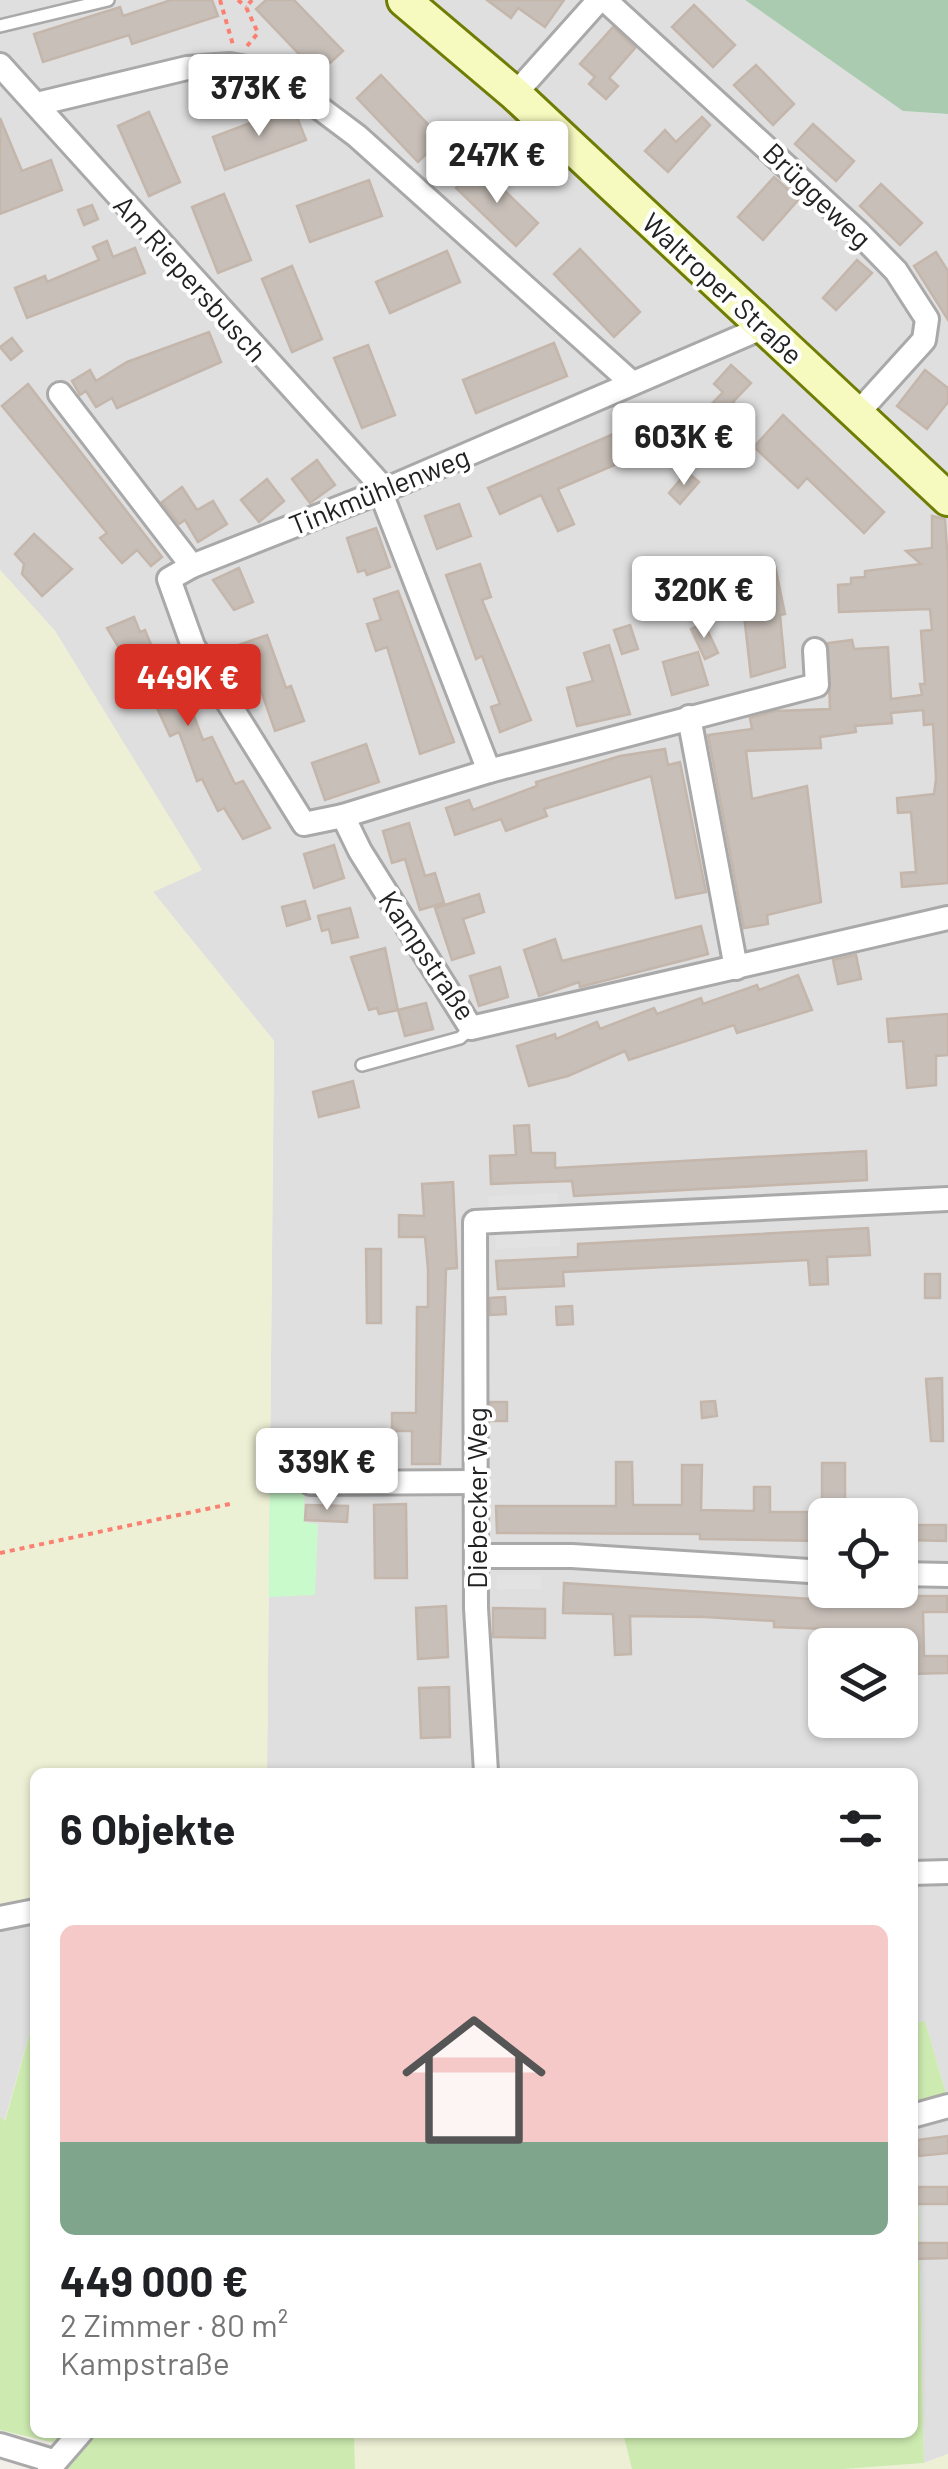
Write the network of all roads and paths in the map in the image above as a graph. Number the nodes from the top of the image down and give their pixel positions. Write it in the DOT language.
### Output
graph roads {
  1 [pos="108,0"];
  2 [pos="220,0"];
  3 [pos="238,0"];
  4 [pos="252,0"];
  5 [pos="404,0"];
  6 [pos="602,0"];
  7 [pos="246,7"];
  8 [pos="0,26"];
  9 [pos="0,64"];
  10 [pos="230,65"];
  11 [pos="515,94"];
  12 [pos="37,104"];
  13 [pos="764,326"];
  14 [pos="632,383"];
  15 [pos="60,394"];
  16 [pos="856,415"];
  17 [pos="382,491"];
  18 [pos="948,499"];
  19 [pos="192,566"];
  20 [pos="814,650"];
  21 [pos="689,717"];
  22 [pos="489,771"];
  23 [pos="343,816"];
  24 [pos="948,918"];
  25 [pos="736,968"];
  26 [pos="471,1028"];
  27 [pos="362,1065"];
  28 [pos="948,1200"];
  29 [pos="476,1482"];
  30 [pos="311,1483"];
  31 [pos="230,1504"];
  32 [pos="0,1552"];
  33 [pos="476,1556"];
  34 [pos="808,1571"];
  35 [pos="918,1575"];
  36 [pos="948,1576"];
  37 [pos="486,1768"];
  38 [pos="948,1872"];
  39 [pos="918,1873"];
  40 [pos="30,1912"];
  41 [pos="0,1918"];
  42 [pos="948,2106"];
  43 [pos="918,2114"];
  44 [pos="76,2438"];
  45 [pos="0,2445"];
  46 [pos="51,2465"];
  1 -- 8 [label="lane"];
  2 -- 10 [label="path"];
  3 -- 7 [label="path"];
  4 -- 7 [label="path"];
  5 -- 11 [label="main road, Waltroper Straße"];
  6 -- 11 [label="street, Brüggeweg"];
  6 -- 16 [label="street, Brüggeweg"];
  7 -- 10 [label="path"];
  9 -- 12 [label="street, Am Riepersbusch"];
  10 -- 12 [label="street"];
  10 -- 14 [label="street"];
  11 -- 13 [label="main road, Waltroper Straße"];
  12 -- 17 [label="street, Am Riepersbusch"];
  13 -- 14 [label="street, Tinkmühlenweg"];
  13 -- 16 [label="main road, Waltroper Straße"];
  14 -- 17 [label="street, Tinkmühlenweg"];
  15 -- 19 [label="street"];
  16 -- 18 [label="main road, Waltroper Straße"];
  17 -- 19 [label="street, Tinkmühlenweg"];
  17 -- 22 [label="street"];
  19 -- 23 [label="street"];
  20 -- 21 [label="street"];
  21 -- 22 [label="street"];
  21 -- 25 [label="street"];
  22 -- 23 [label="street"];
  23 -- 26 [label="street, Kampstraße"];
  24 -- 25 [label="street, Kampstraße"];
  25 -- 26 [label="street, Kampstraße"];
  26 -- 27 [label="lane"];
  28 -- 29 [label="street, Diebecker Weg"];
  29 -- 30 [label="street"];
  29 -- 33 [label="street, Diebecker Weg"];
  31 -- 32 [label="path"];
  33 -- 34 [label="street"];
  33 -- 37 [label="street, Diebecker Weg"];
  35 -- 36 [label="street"];
  38 -- 39 [label="street"];
  40 -- 41 [label="street"];
  42 -- 43 [label="street"];
  44 -- 46 [label="street"];
  45 -- 46 [label="street"];
}
